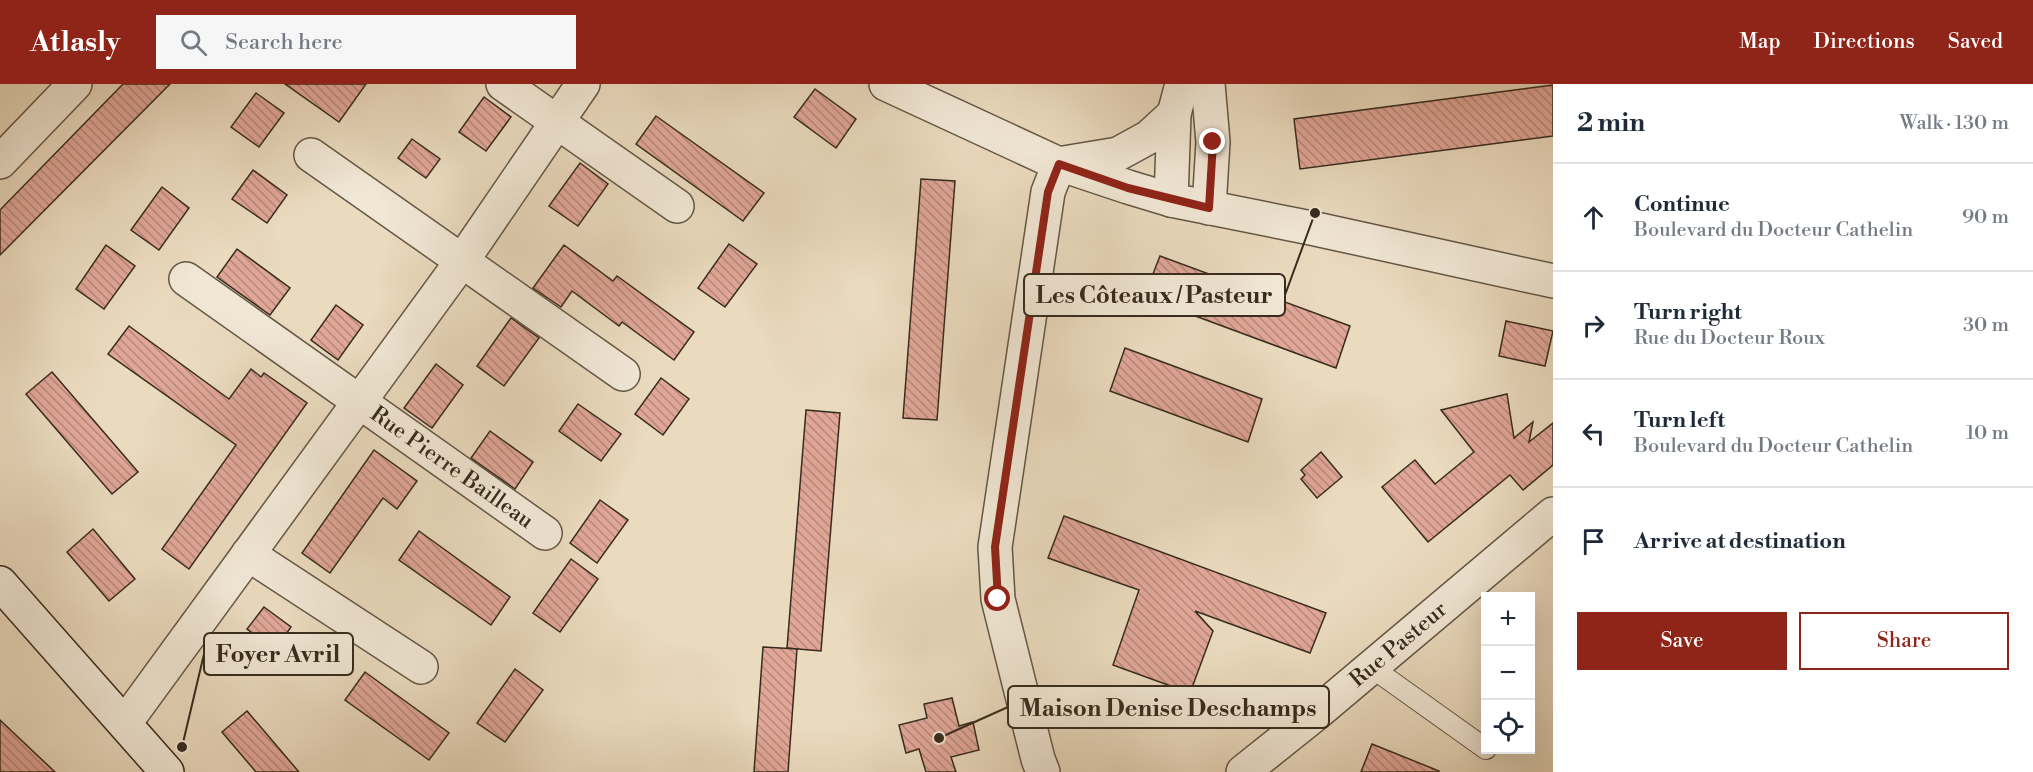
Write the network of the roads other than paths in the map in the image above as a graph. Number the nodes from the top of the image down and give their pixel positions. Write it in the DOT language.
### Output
graph roads {
  1 [pos="75,84"];
  2 [pos="503,84"];
  3 [pos="584,84"];
  4 [pos="886,84"];
  5 [pos="1208,84"];
  6 [pos="1178,99"];
  7 [pos="557,122"];
  8 [pos="310,155"];
  9 [pos="0,162"];
  10 [pos="1059,164"];
  11 [pos="1171,200"];
  12 [pos="678,206"];
  13 [pos="1209,208"];
  14 [pos="462,261"];
  15 [pos="186,279"];
  16 [pos="1553,281"];
  17 [pos="623,374"];
  18 [pos="359,402"];
  19 [pos="1553,514"];
  20 [pos="545,533"];
  21 [pos="248,554"];
  22 [pos="0,584"];
  23 [pos="421,667"];
  24 [pos="1371,667"];
  25 [pos="125,723"];
  26 [pos="1481,746"];
  27 [pos="167,772"];
  28 [pos="1043,772"];
  29 [pos="1243,772"];
  1 -- 9 [label="street"];
  2 -- 7 [label="street"];
  3 -- 7 [label="street, Rue Pierre Bailleau"];
  4 -- 10 [label="street"];
  5 -- 13 [label="street"];
  6 -- 10 [label="street"];
  6 -- 11 [label="street"];
  7 -- 12 [label="street"];
  7 -- 14 [label="street, Rue Pierre Bailleau"];
  8 -- 14 [label="street"];
  10 -- 11 [label="street"];
  10 -- 28 [label="street"];
  11 -- 13 [label="street"];
  13 -- 16 [label="street"];
  14 -- 17 [label="street"];
  14 -- 18 [label="street, Rue Pierre Bailleau"];
  15 -- 18 [label="street, Rue Pierre Bailleau"];
  18 -- 20 [label="street, Rue Pierre Bailleau"];
  18 -- 21 [label="street, Rue Pierre Bailleau"];
  19 -- 24 [label="street, Rue Pasteur"];
  21 -- 23 [label="street"];
  21 -- 25 [label="street, Rue Pierre Bailleau"];
  22 -- 25 [label="street"];
  24 -- 26 [label="lane"];
  24 -- 29 [label="street, Rue Pasteur"];
  25 -- 27 [label="street"];
}
